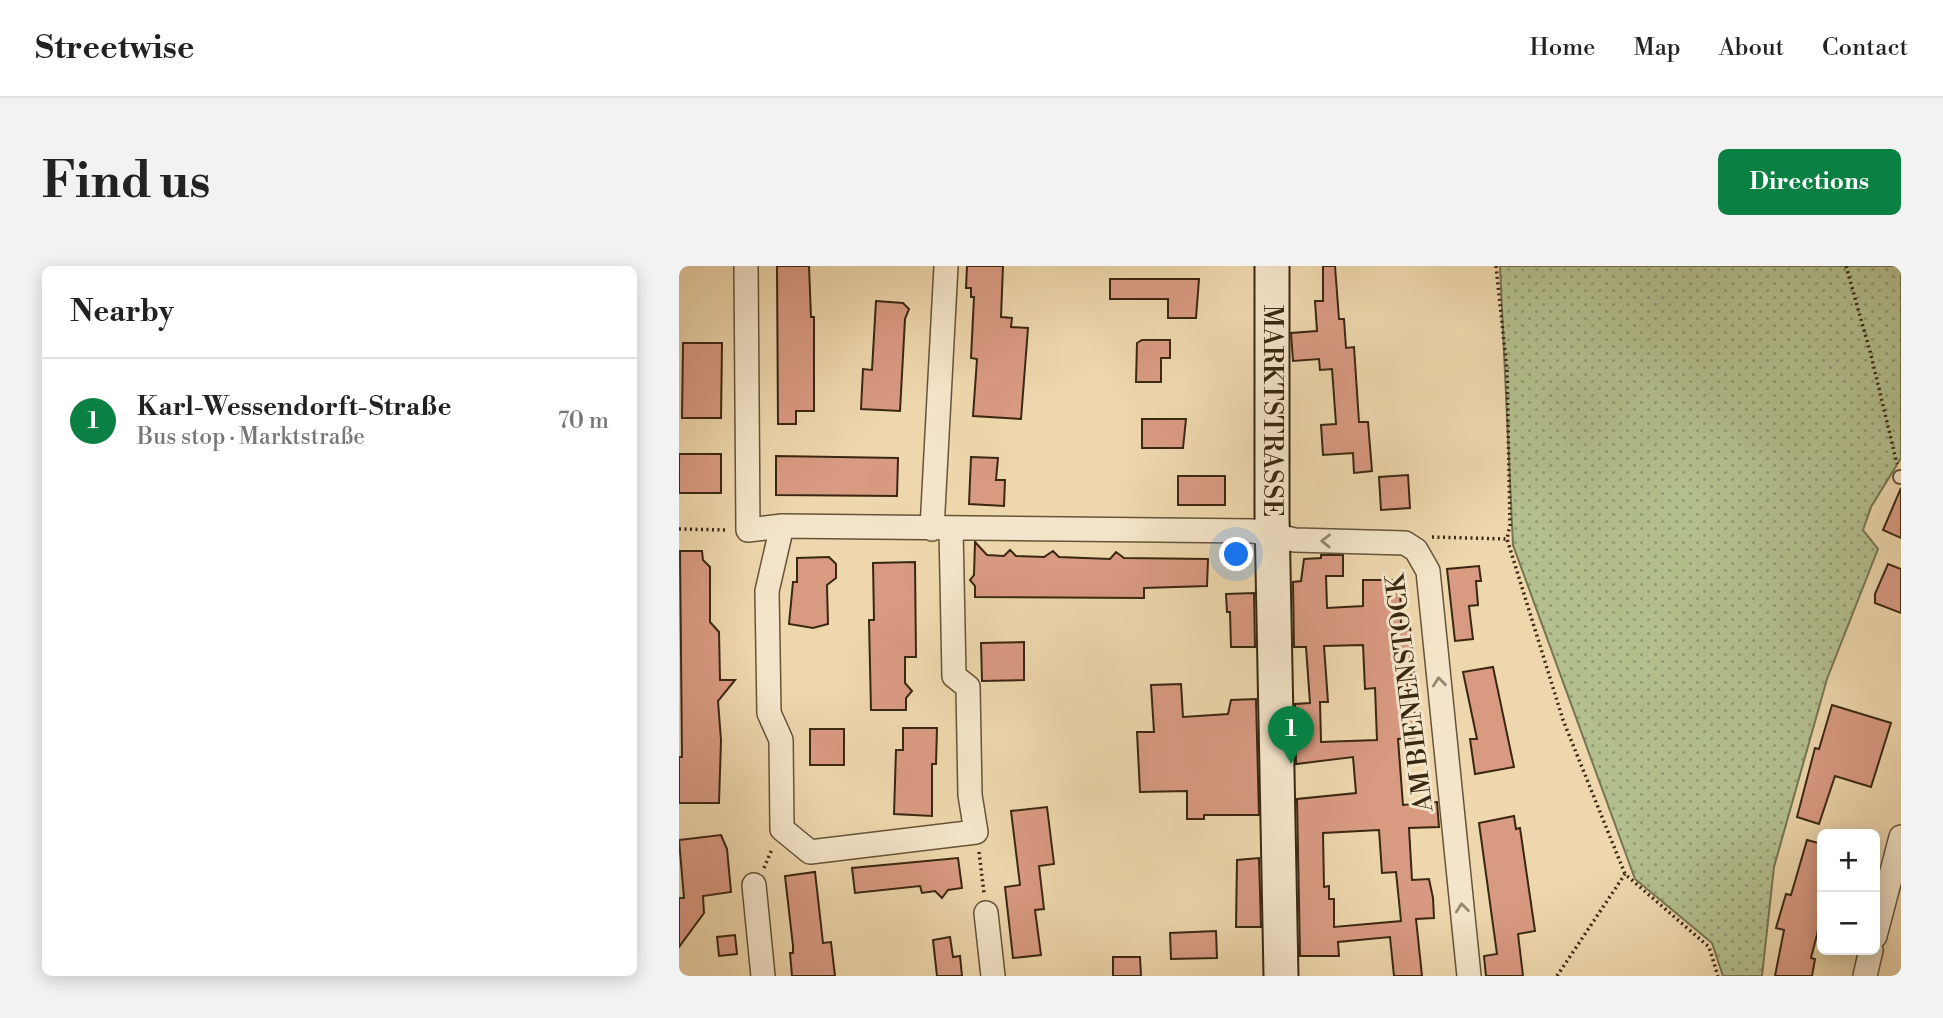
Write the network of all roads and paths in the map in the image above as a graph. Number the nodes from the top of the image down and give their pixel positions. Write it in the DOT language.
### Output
graph roads {
  1 [pos="746,266"];
  2 [pos="946,266"];
  3 [pos="1272,266"];
  4 [pos="1496,266"];
  5 [pos="1846,266"];
  6 [pos="1900,477"];
  7 [pos="782,526"];
  8 [pos="679,529"];
  9 [pos="942,529"];
  10 [pos="748,530"];
  11 [pos="1272,537"];
  12 [pos="1507,539"];
  13 [pos="1416,550"];
  14 [pos="782,830"];
  15 [pos="976,832"];
  16 [pos="1901,837"];
  17 [pos="1625,874"];
  18 [pos="1895,881"];
  19 [pos="754,885"];
  20 [pos="986,913"];
  21 [pos="1880,922"];
  22 [pos="1870,955"];
  23 [pos="763,976"];
  24 [pos="993,976"];
  25 [pos="1281,976"];
  26 [pos="1469,976"];
  27 [pos="1557,976"];
  28 [pos="1718,976"];
  29 [pos="1865,976"];
  1 -- 10 [label="street"];
  2 -- 9 [label="street"];
  3 -- 11 [label="street, MARKTSTRASSE"];
  4 -- 12 [label="path"];
  5 -- 6 [label="path"];
  7 -- 9 [label="street, AM BIENENSTOCK"];
  7 -- 10 [label="street, AM BIENENSTOCK"];
  7 -- 14 [label="street"];
  8 -- 10 [label="path"];
  9 -- 11 [label="street, AM BIENENSTOCK"];
  9 -- 15 [label="street"];
  13 -- 11 [label="street, AM BIENENSTOCK, one-way"];
  11 -- 25 [label="street, MARKTSTRASSE"];
  12 -- 13 [label="path"];
  12 -- 17 [label="path"];
  26 -- 13 [label="street, AM BIENENSTOCK, one-way"];
  14 -- 15 [label="street"];
  14 -- 19 [label="path"];
  15 -- 20 [label="path"];
  16 -- 18 [label="street"];
  17 -- 27 [label="path"];
  17 -- 28 [label="path"];
  18 -- 21 [label="street"];
  19 -- 23 [label="street"];
  20 -- 24 [label="street"];
  22 -- 29 [label="street"];
}
